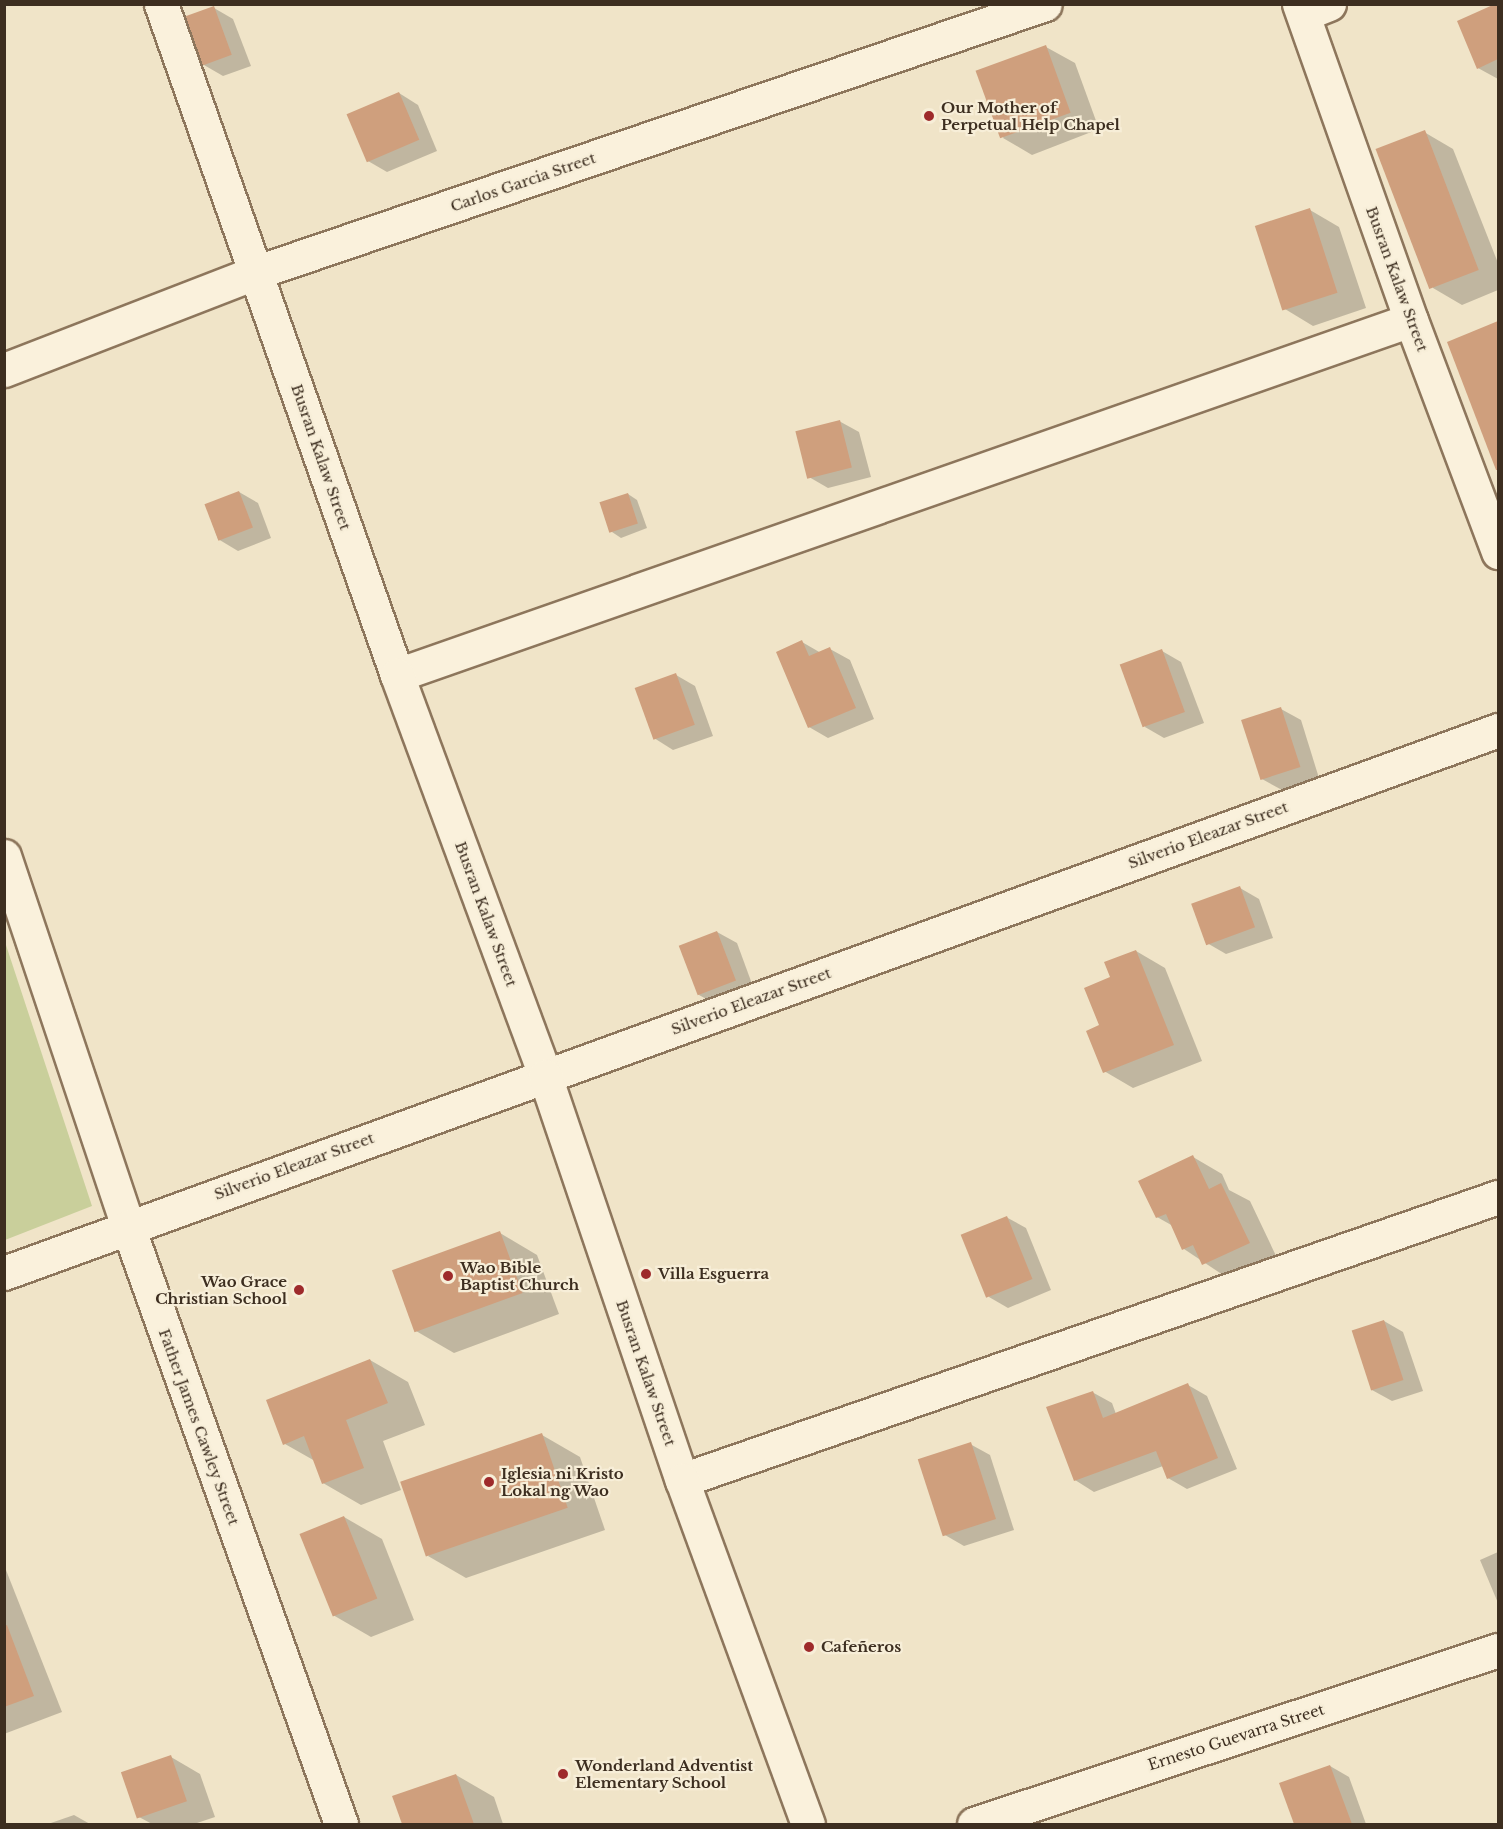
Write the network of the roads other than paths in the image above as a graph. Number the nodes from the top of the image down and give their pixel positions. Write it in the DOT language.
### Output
graph roads {
  1 [pos="161,4"];
  2 [pos="1045,4"];
  3 [pos="1311,8"];
  4 [pos="257,273"];
  5 [pos="1411,320"];
  6 [pos="4,370"];
  7 [pos="1498,552"];
  8 [pos="397,675"];
  9 [pos="1498,730"];
  10 [pos="4,856"];
  11 [pos="545,1076"];
  12 [pos="1498,1197"];
  13 [pos="128,1227"];
  14 [pos="4,1273"];
  15 [pos="682,1480"];
  16 [pos="1498,1650"];
  17 [pos="341,1824"];
  18 [pos="808,1824"];
  19 [pos="974,1824"];
  1 -- 4 [label="street, Busran Kalaw Street"];
  2 -- 4 [label="street, Carlos Garcia Street"];
  3 -- 5 [label="street, Busran Kalaw Street"];
  4 -- 6 [label="street, Carlos Garcia Street"];
  4 -- 8 [label="street, Busran Kalaw Street"];
  5 -- 7 [label="street, Busran Kalaw Street"];
  5 -- 8 [label="street"];
  8 -- 11 [label="street, Busran Kalaw Street"];
  9 -- 11 [label="street, Silverio Eleazar Street"];
  10 -- 13 [label="street, Father James Cawley Street"];
  11 -- 13 [label="street, Silverio Eleazar Street"];
  11 -- 15 [label="street, Busran Kalaw Street"];
  12 -- 15 [label="street"];
  13 -- 14 [label="street, Silverio Eleazar Street"];
  13 -- 17 [label="street, Father James Cawley Street"];
  15 -- 18 [label="street, Busran Kalaw Street"];
  16 -- 19 [label="street, Ernesto Guevarra Street"];
}
